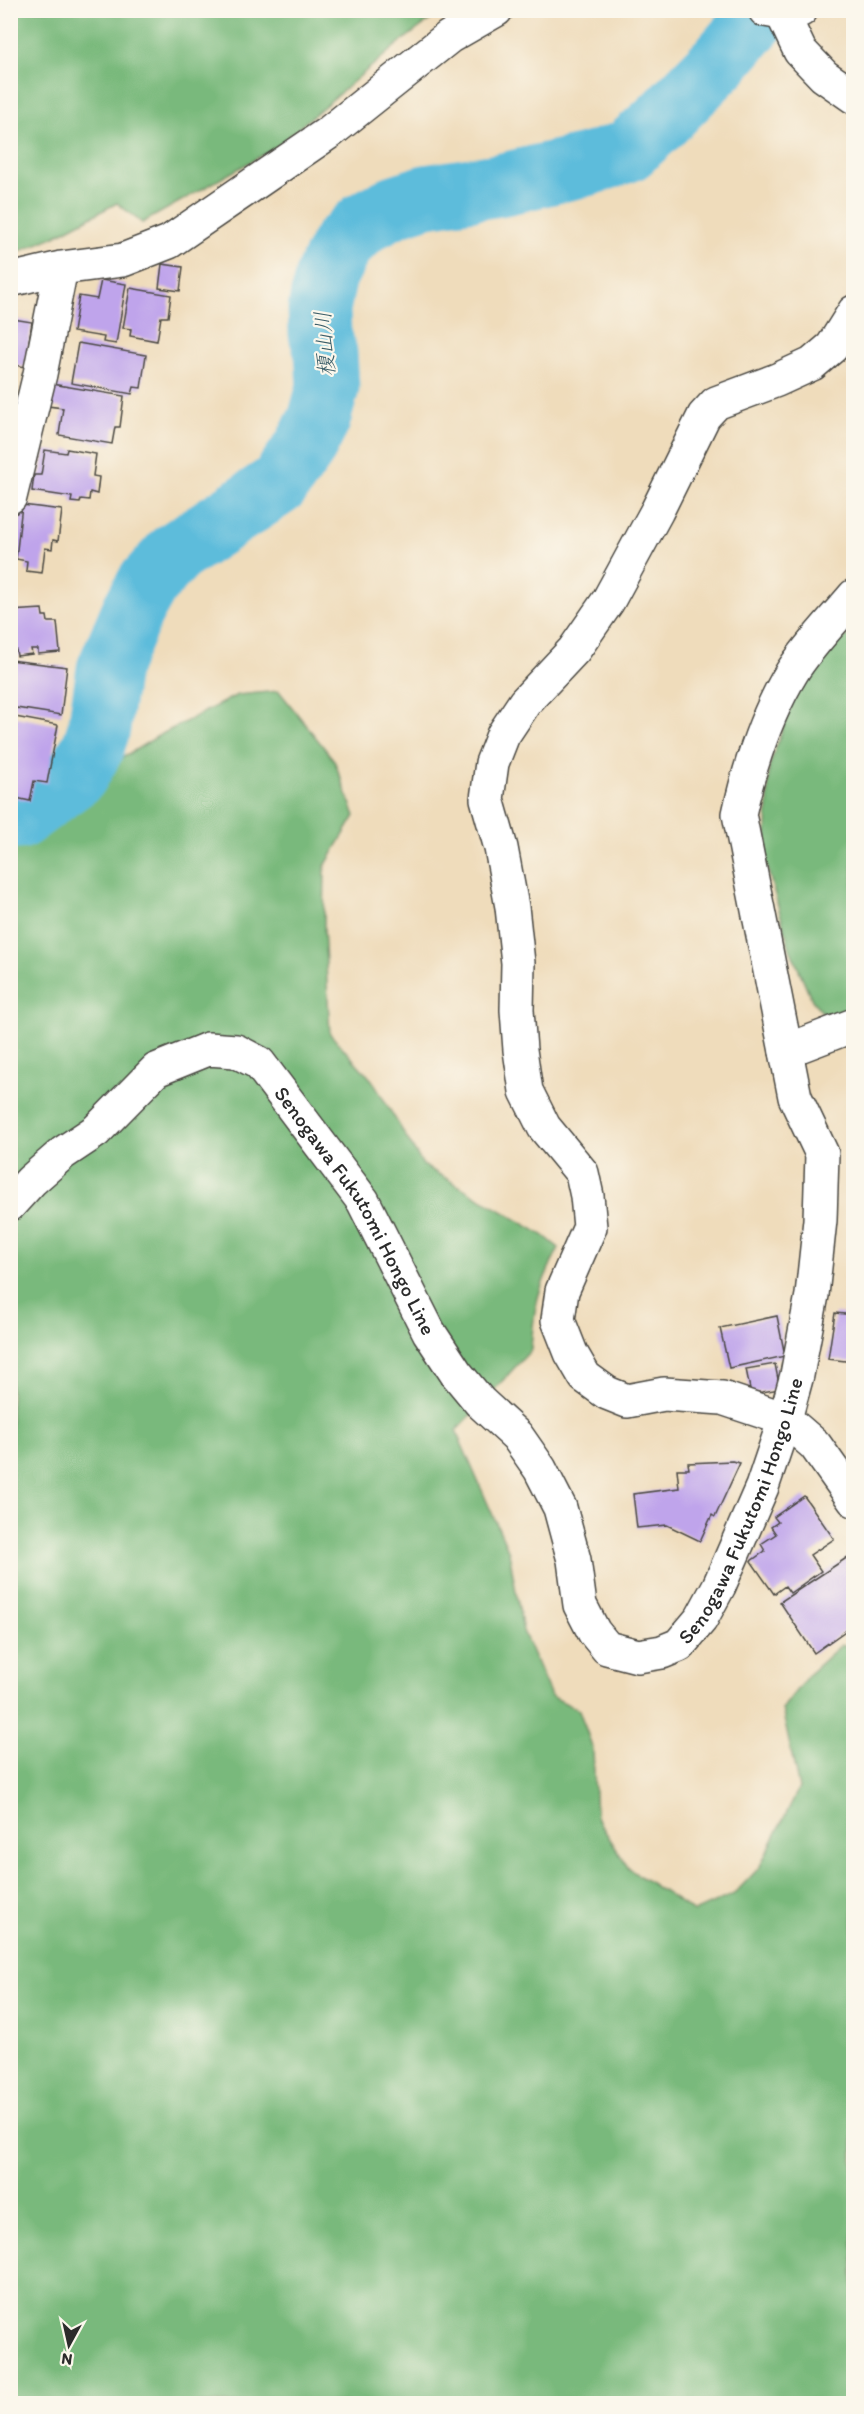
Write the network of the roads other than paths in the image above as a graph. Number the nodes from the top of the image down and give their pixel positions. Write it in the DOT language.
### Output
graph roads {
  1 [pos="496,10"];
  2 [pos="781,12"];
  3 [pos="854,97"];
  4 [pos="61,268"];
  5 [pos="10,280"];
  6 [pos="854,312"];
  7 [pos="10,497"];
  8 [pos="854,596"];
  9 [pos="854,1025"];
  10 [pos="786,1051"];
  11 [pos="10,1204"];
  12 [pos="785,1419"];
  13 [pos="854,1500"];
  1 -- 4 [label="street"];
  2 -- 3 [label="street"];
  4 -- 5 [label="street"];
  4 -- 7 [label="street"];
  6 -- 12 [label="street"];
  8 -- 10 [label="street, Senogawa Fukutomi Hongo Line"];
  9 -- 10 [label="street"];
  10 -- 12 [label="street, Senogawa Fukutomi Hongo Line"];
  11 -- 12 [label="street, Senogawa Fukutomi Hongo Line"];
  12 -- 13 [label="street"];
}
